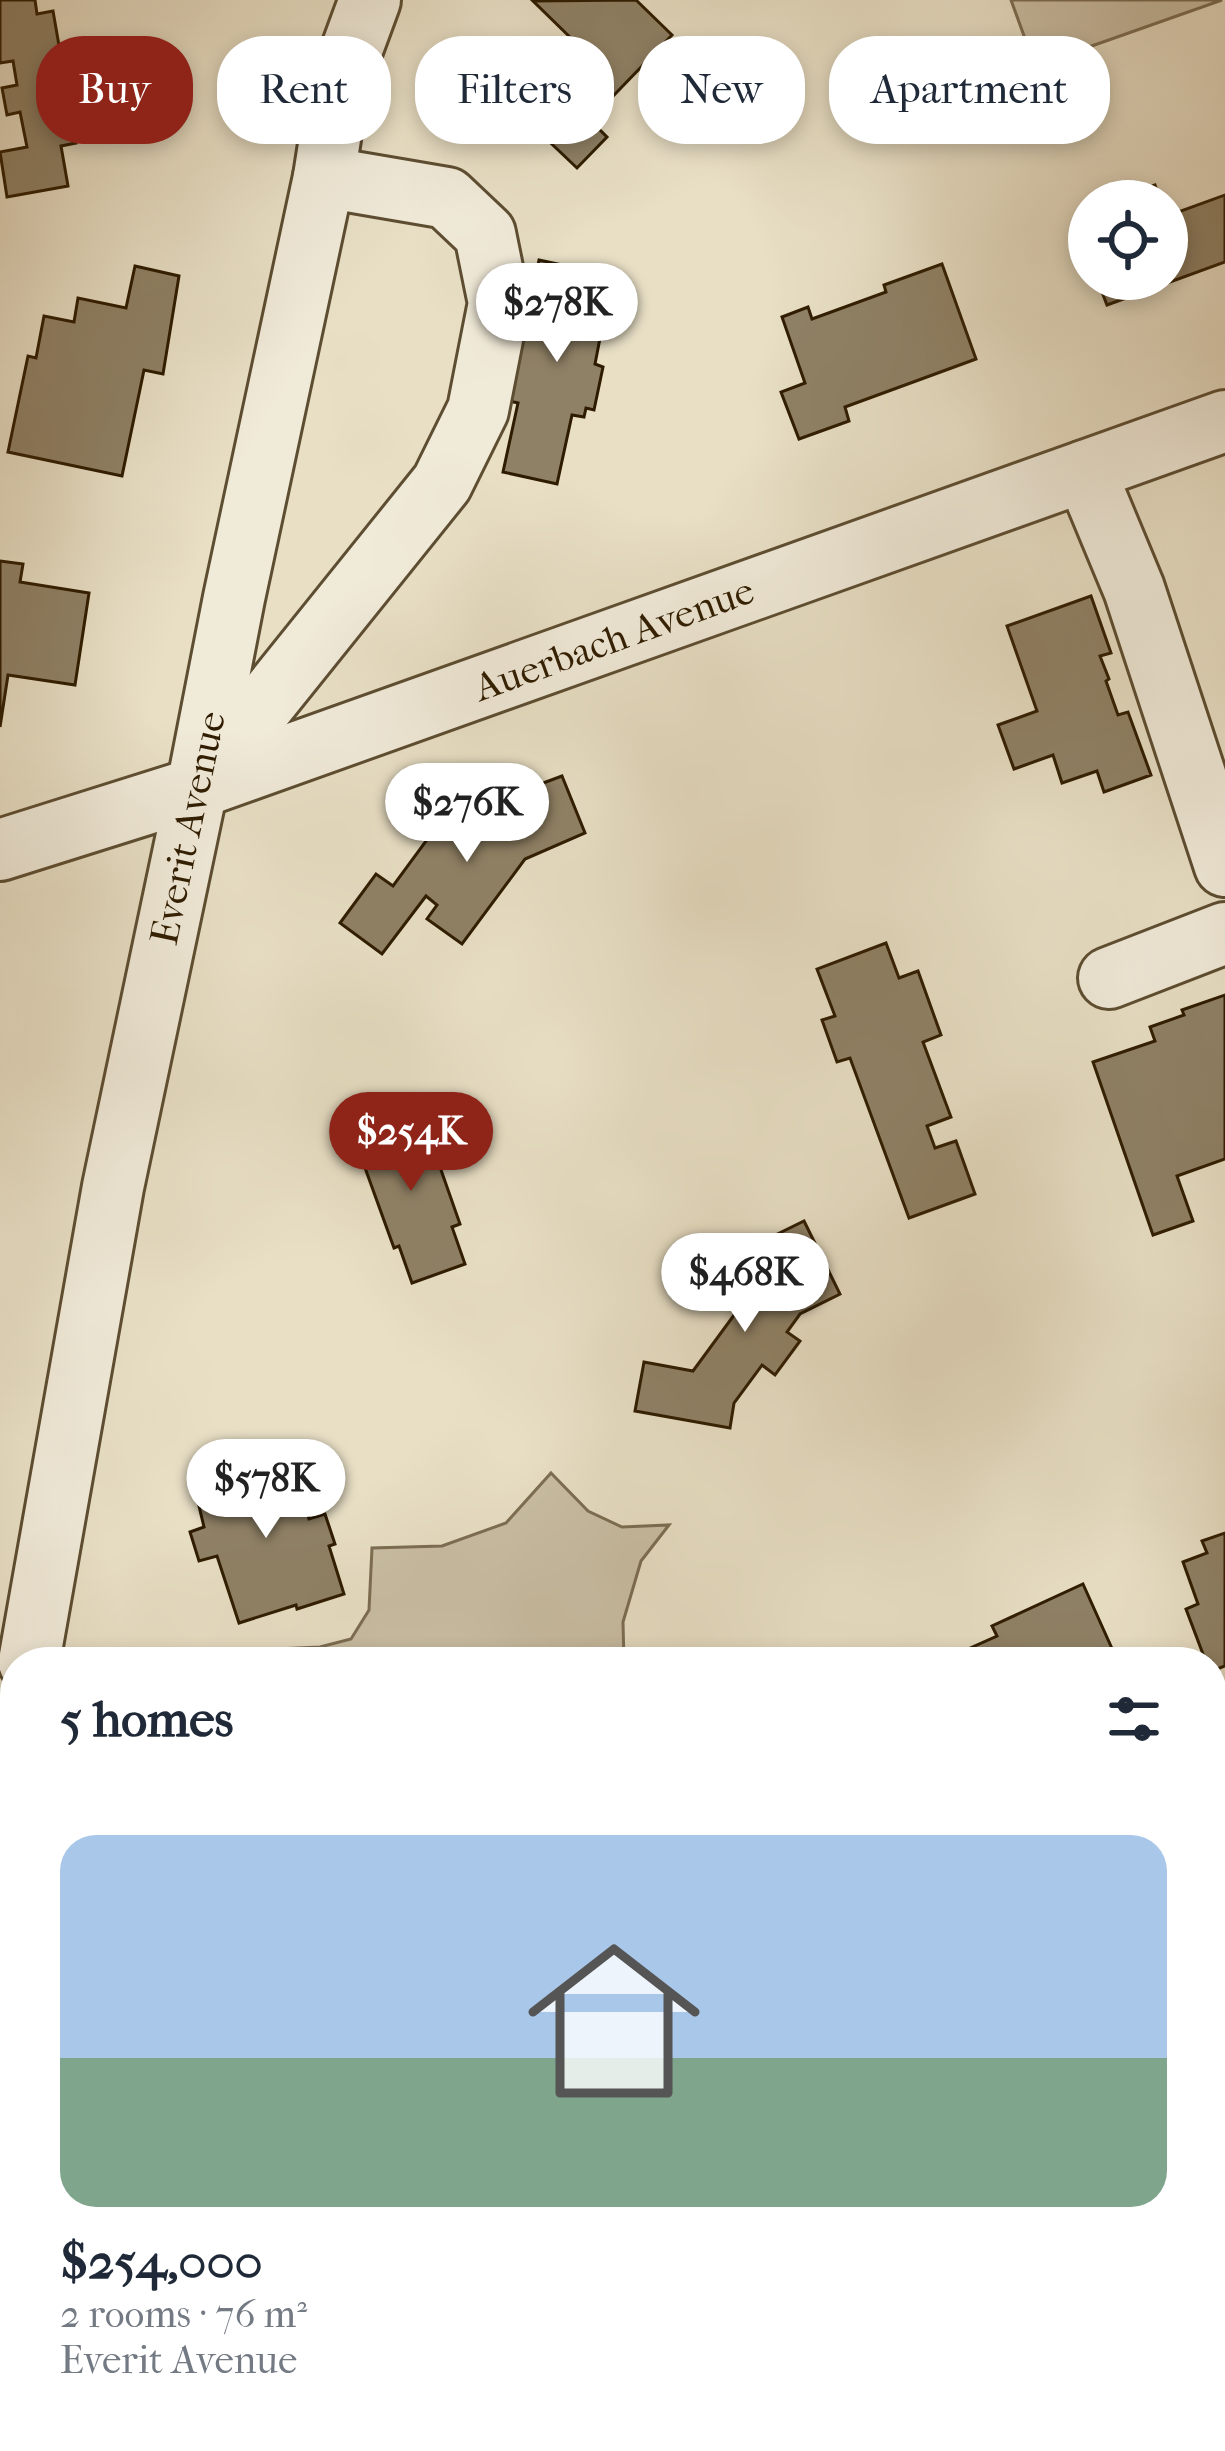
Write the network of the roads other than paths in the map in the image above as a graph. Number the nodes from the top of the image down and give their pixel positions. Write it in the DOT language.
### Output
graph roads {
  1 [pos="370,0"];
  2 [pos="324,177"];
  3 [pos="1225,421"];
  4 [pos="1085,471"];
  5 [pos="197,788"];
  6 [pos="0,850"];
  7 [pos="1225,866"];
  8 [pos="1225,932"];
  9 [pos="1109,978"];
  10 [pos="31,1647"];
  1 -- 2 [label="street, Everit Avenue"];
  2 -- 5 [label="street, Everit Avenue"];
  2 -- 5 [label="street"];
  3 -- 4 [label="street, Auerbach Avenue"];
  4 -- 5 [label="street, Auerbach Avenue"];
  4 -- 7 [label="street"];
  5 -- 6 [label="street, Auerbach Avenue"];
  5 -- 10 [label="street, Everit Avenue"];
  8 -- 9 [label="street"];
}
